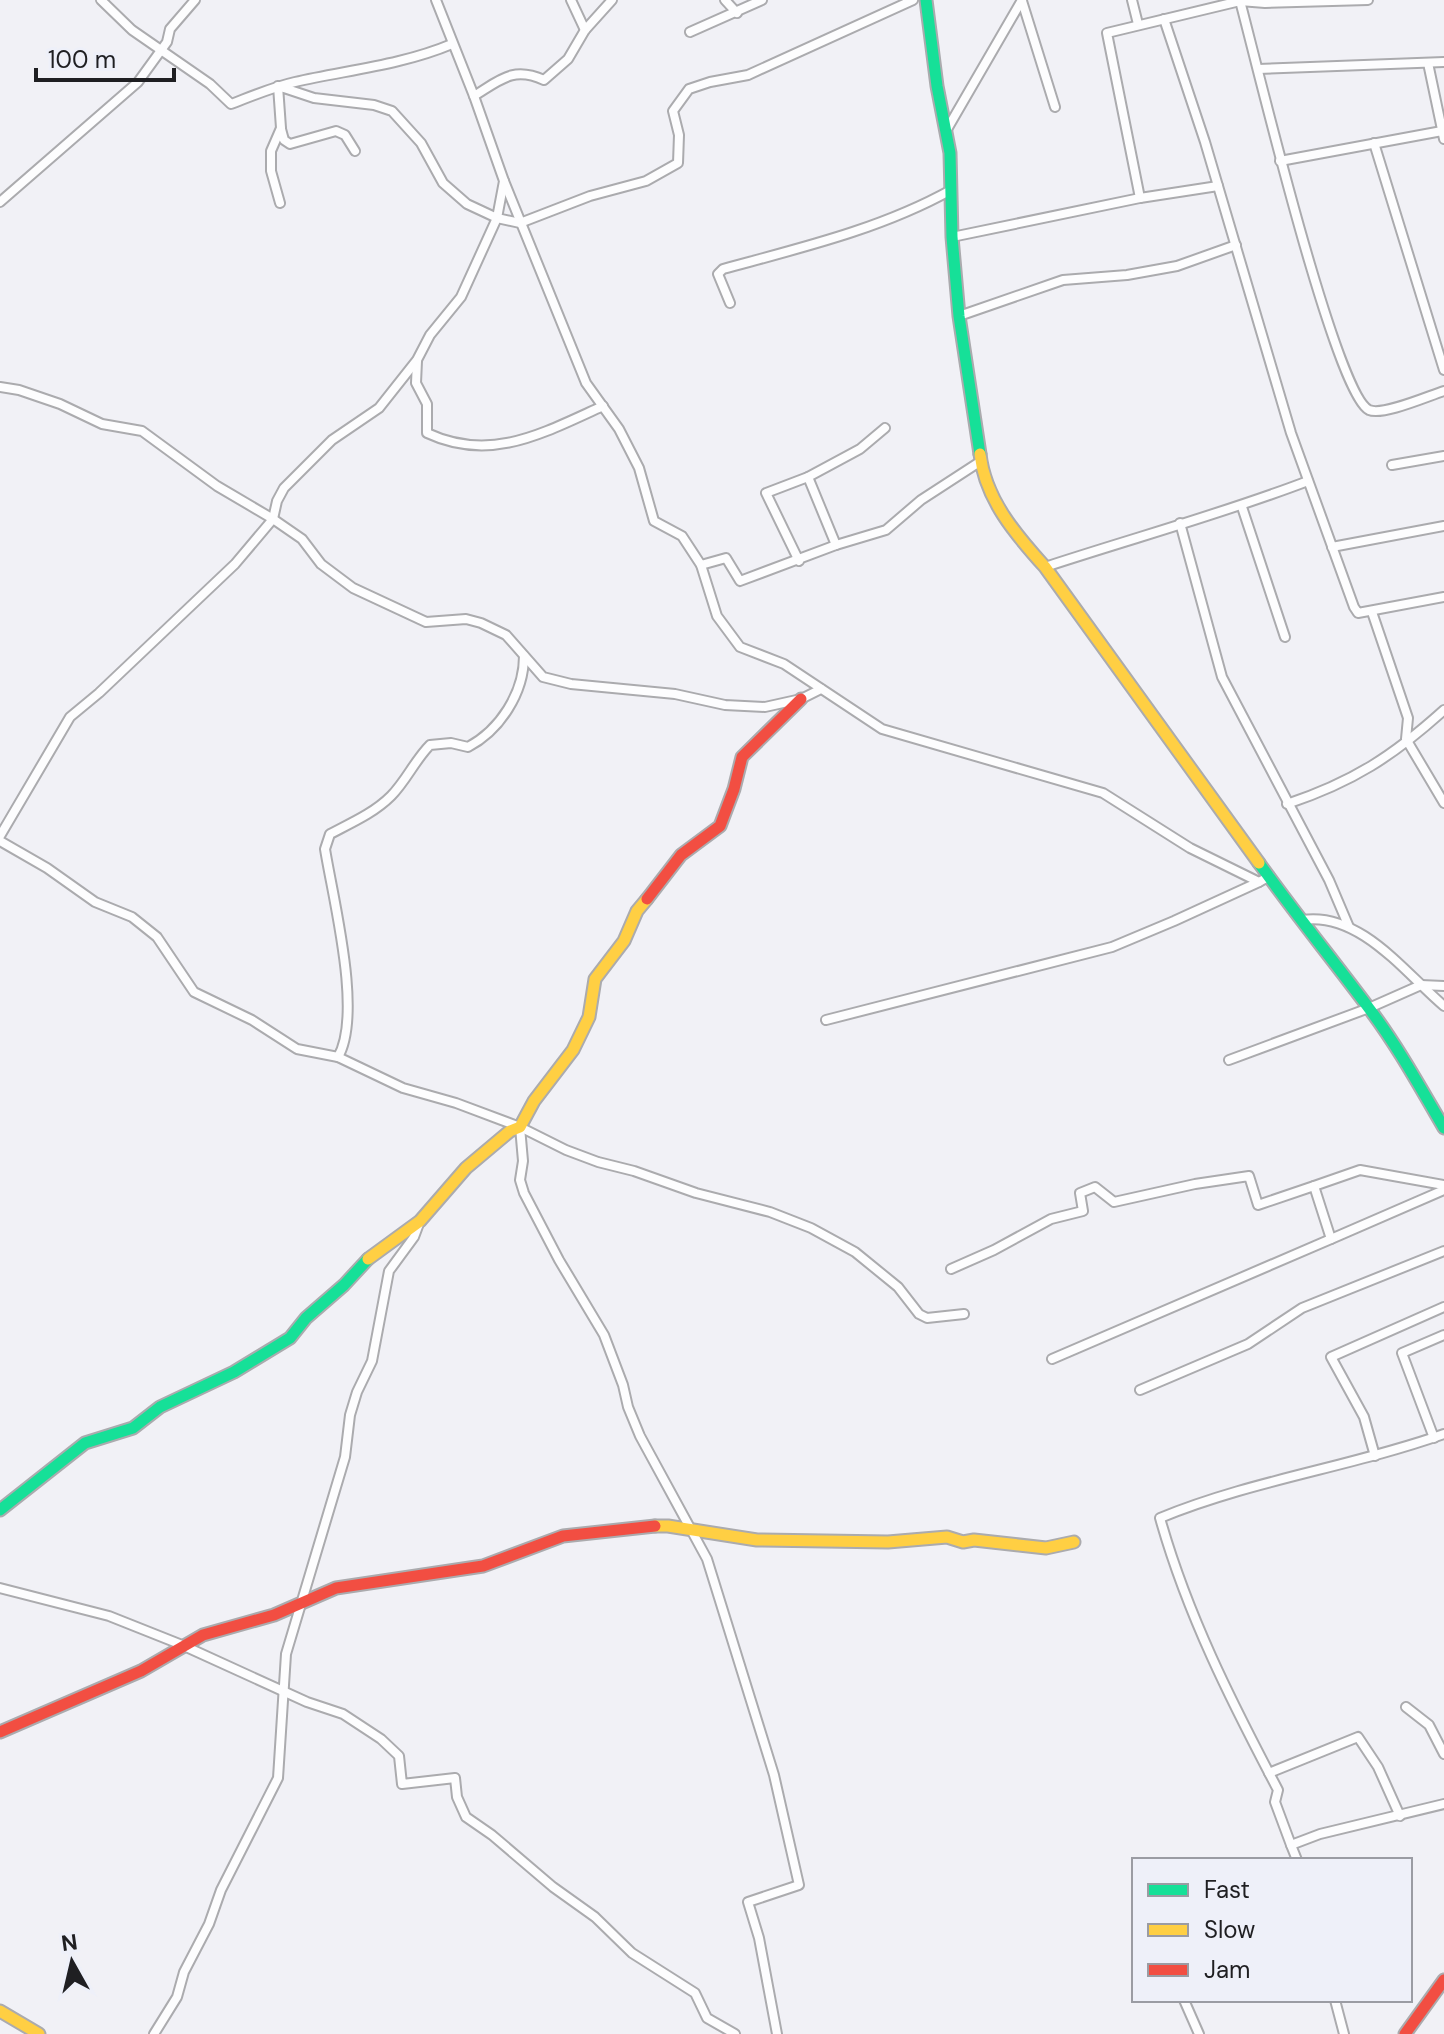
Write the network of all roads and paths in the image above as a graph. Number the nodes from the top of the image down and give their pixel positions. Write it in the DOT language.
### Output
graph roads {
  1 [pos="101,0"];
  2 [pos="195,0"];
  3 [pos="436,0"];
  4 [pos="571,0"];
  5 [pos="612,0"];
  6 [pos="725,0"];
  7 [pos="762,0"];
  8 [pos="913,0"];
  9 [pos="926,0"];
  10 [pos="1022,0"];
  11 [pos="1132,0"];
  12 [pos="1368,0"];
  13 [pos="1240,1"];
  14 [pos="737,13"];
  15 [pos="1164,19"];
  16 [pos="1138,24"];
  17 [pos="585,30"];
  18 [pos="690,32"];
  19 [pos="452,44"];
  20 [pos="160,51"];
  21 [pos="1444,62"];
  22 [pos="1428,63"];
  23 [pos="1258,69"];
  24 [pos="278,86"];
  25 [pos="474,96"];
  26 [pos="1055,107"];
  27 [pos="281,128"];
  28 [pos="946,131"];
  29 [pos="1443,135"];
  30 [pos="1374,143"];
  31 [pos="355,151"];
  32 [pos="1280,161"];
  33 [pos="504,181"];
  34 [pos="1218,186"];
  35 [pos="951,190"];
  36 [pos="1140,198"];
  37 [pos="0,202"];
  38 [pos="280,203"];
  39 [pos="497,218"];
  40 [pos="520,223"];
  41 [pos="952,237"];
  42 [pos="1236,245"];
  43 [pos="730,303"];
  44 [pos="959,316"];
  45 [pos="417,360"];
  46 [pos="1444,370"];
  47 [pos="0,387"];
  48 [pos="1444,391"];
  49 [pos="603,406"];
  50 [pos="885,428"];
  51 [pos="1444,456"];
  52 [pos="981,461"];
  53 [pos="1392,465"];
  54 [pos="808,477"];
  55 [pos="1308,481"];
  56 [pos="1242,507"];
  57 [pos="273,519"];
  58 [pos="1180,523"];
  59 [pos="1444,526"];
  60 [pos="836,545"];
  61 [pos="1332,547"];
  62 [pos="799,561"];
  63 [pos="701,565"];
  64 [pos="1045,567"];
  65 [pos="1444,597"];
  66 [pos="1372,612"];
  67 [pos="1285,637"];
  68 [pos="524,656"];
  69 [pos="821,689"];
  70 [pos="801,699"];
  71 [pos="1444,710"];
  72 [pos="1407,741"];
  73 [pos="1444,803"];
  74 [pos="1287,804"];
  75 [pos="0,839"];
  76 [pos="1264,879"];
  77 [pos="1302,920"];
  78 [pos="1349,927"];
  79 [pos="1421,985"];
  80 [pos="1444,986"];
  81 [pos="1444,1006"];
  82 [pos="1369,1008"];
  83 [pos="826,1020"];
  84 [pos="338,1057"];
  85 [pos="1229,1060"];
  86 [pos="520,1127"];
  87 [pos="1444,1128"];
  88 [pos="1314,1186"];
  89 [pos="1444,1187"];
  90 [pos="420,1221"];
  91 [pos="1331,1239"];
  92 [pos="1444,1251"];
  93 [pos="951,1269"];
  94 [pos="1444,1307"];
  95 [pos="964,1314"];
  96 [pos="1444,1335"];
  97 [pos="1052,1359"];
  98 [pos="1140,1390"];
  99 [pos="1444,1434"];
  100 [pos="1434,1438"];
  101 [pos="1375,1456"];
  102 [pos="0,1510"];
  103 [pos="691,1530"];
  104 [pos="1074,1542"];
  105 [pos="0,1588"];
  106 [pos="301,1603"];
  107 [pos="182,1645"];
  108 [pos="283,1691"];
  109 [pos="1406,1707"];
  110 [pos="0,1732"];
  111 [pos="1444,1754"];
  112 [pos="1269,1773"];
  113 [pos="1444,1804"];
  114 [pos="1400,1816"];
  115 [pos="1291,1845"];
  116 [pos="1296,1858"];
  117 [pos="1444,1980"];
  118 [pos="1185,2002"];
  119 [pos="1336,2002"];
  120 [pos="0,2011"];
  121 [pos="39,2034"];
  122 [pos="154,2034"];
  123 [pos="735,2034"];
  124 [pos="777,2034"];
  125 [pos="1199,2034"];
  126 [pos="1344,2034"];
  127 [pos="1405,2034"];
  1 -- 20 [label="street"];
  2 -- 20 [label="street"];
  3 -- 19 [label="street"];
  4 -- 17 [label="street"];
  5 -- 17 [label="street"];
  6 -- 14 [label="street"];
  7 -- 14 [label="street"];
  8 -- 40 [label="street"];
  9 -- 28 [label="street"];
  10 -- 26 [label="street"];
  10 -- 28 [label="street"];
  11 -- 16 [label="street"];
  12 -- 13 [label="street"];
  13 -- 15 [label="street"];
  13 -- 23 [label="street"];
  14 -- 18 [label="street"];
  15 -- 16 [label="street"];
  15 -- 34 [label="street"];
  16 -- 36 [label="street"];
  17 -- 25 [label="street"];
  19 -- 24 [label="street"];
  19 -- 25 [label="street"];
  20 -- 24 [label="street"];
  20 -- 37 [label="street"];
  21 -- 22 [label="street"];
  22 -- 23 [label="street"];
  22 -- 29 [label="street"];
  23 -- 32 [label="street"];
  24 -- 27 [label="street"];
  24 -- 39 [label="street"];
  25 -- 33 [label="street"];
  27 -- 31 [label="street"];
  27 -- 38 [label="street"];
  28 -- 35 [label="street"];
  29 -- 30 [label="street"];
  30 -- 32 [label="street"];
  30 -- 46 [label="street"];
  32 -- 48 [label="street"];
  33 -- 39 [label="street"];
  33 -- 40 [label="street"];
  34 -- 36 [label="street"];
  34 -- 42 [label="street"];
  35 -- 41 [label="street"];
  35 -- 43 [label="street"];
  36 -- 41 [label="street"];
  39 -- 40 [label="street"];
  39 -- 45 [label="street"];
  40 -- 49 [label="street"];
  41 -- 44 [label="street"];
  42 -- 44 [label="street"];
  42 -- 55 [label="street"];
  44 -- 52 [label="street"];
  45 -- 49 [label="street"];
  45 -- 57 [label="street"];
  47 -- 57 [label="street"];
  49 -- 63 [label="street"];
  50 -- 54 [label="street"];
  51 -- 53 [label="street"];
  52 -- 60 [label="street"];
  52 -- 64 [label="street"];
  54 -- 60 [label="street"];
  54 -- 62 [label="street"];
  55 -- 56 [label="street"];
  55 -- 61 [label="street"];
  56 -- 58 [label="street"];
  56 -- 67 [label="street"];
  57 -- 68 [label="street"];
  57 -- 75 [label="street"];
  58 -- 64 [label="street"];
  58 -- 74 [label="street"];
  59 -- 61 [label="street"];
  60 -- 62 [label="street"];
  61 -- 66 [label="street"];
  62 -- 63 [label="street"];
  63 -- 69 [label="street"];
  64 -- 76 [label="street"];
  65 -- 66 [label="street"];
  66 -- 72 [label="street"];
  68 -- 70 [label="street"];
  68 -- 84 [label="street"];
  69 -- 70 [label="street"];
  69 -- 76 [label="street"];
  70 -- 86 [label="street"];
  71 -- 72 [label="street"];
  72 -- 73 [label="street"];
  72 -- 74 [label="street"];
  74 -- 78 [label="street"];
  75 -- 84 [label="street"];
  76 -- 77 [label="street"];
  76 -- 83 [label="street"];
  77 -- 78 [label="street"];
  77 -- 82 [label="street"];
  78 -- 79 [label="street"];
  79 -- 80 [label="street"];
  79 -- 81 [label="street"];
  79 -- 82 [label="street"];
  82 -- 85 [label="street"];
  82 -- 87 [label="street"];
  84 -- 86 [label="street"];
  86 -- 90 [label="street"];
  86 -- 95 [label="street"];
  86 -- 103 [label="street"];
  88 -- 89 [label="street"];
  88 -- 91 [label="street"];
  88 -- 93 [label="street"];
  89 -- 91 [label="street"];
  90 -- 102 [label="street"];
  90 -- 106 [label="street"];
  91 -- 97 [label="street"];
  92 -- 98 [label="street"];
  94 -- 101 [label="street"];
  96 -- 100 [label="street"];
  99 -- 100 [label="street"];
  100 -- 101 [label="street"];
  101 -- 112 [label="street"];
  103 -- 104 [label="street"];
  103 -- 106 [label="street"];
  103 -- 124 [label="street"];
  105 -- 107 [label="street"];
  106 -- 107 [label="street"];
  106 -- 108 [label="street"];
  107 -- 108 [label="street"];
  107 -- 110 [label="street"];
  108 -- 122 [label="street"];
  108 -- 123 [label="street"];
  109 -- 111 [label="street"];
  112 -- 114 [label="street"];
  112 -- 115 [label="street"];
  113 -- 114 [label="street"];
  114 -- 115 [label="street"];
  115 -- 116 [label="street"];
  117 -- 127 [label="street"];
  118 -- 125 [label="street"];
  119 -- 126 [label="street"];
  120 -- 121 [label="street"];
}
